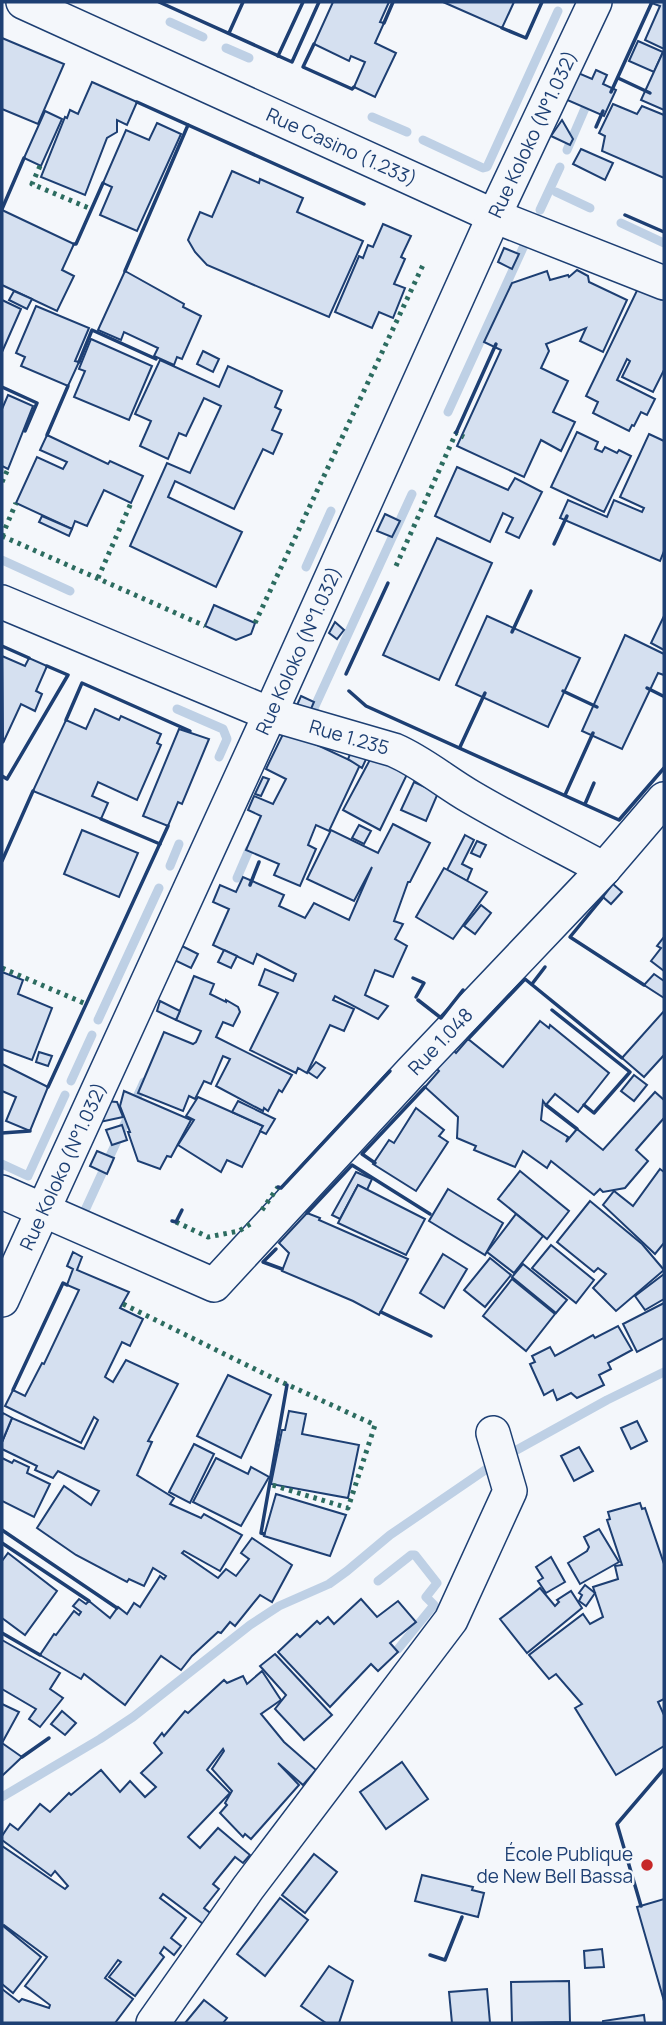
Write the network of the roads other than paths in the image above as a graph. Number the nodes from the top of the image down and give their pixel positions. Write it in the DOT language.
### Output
graph roads {
  1 [pos="23,2"];
  2 [pos="595,2"];
  3 [pos="494,216"];
  4 [pos="664,283"];
  5 [pos="2,602"];
  6 [pos="270,714"];
  7 [pos="664,799"];
  8 [pos="604,869"];
  9 [pos="2,1192"];
  10 [pos="42,1210"];
  11 [pos="2,1300"];
  12 [pos="493,1433"];
  13 [pos="153,2023"];
  1 -- 3 [label="street, Rue Casino (1.233)"];
  2 -- 3 [label="street, Rue Koloko (N°1.032)"];
  3 -- 4 [label="street, Rue Casino (1.233)"];
  3 -- 6 [label="street, Rue Koloko (N°1.032)"];
  5 -- 6 [label="street, Rue 1.235"];
  6 -- 8 [label="street, Rue 1.235"];
  6 -- 10 [label="street, Rue Koloko (N°1.032)"];
  7 -- 8 [label="street, Rue 1.048"];
  8 -- 10 [label="street, Rue 1.048"];
  9 -- 10 [label="street"];
  10 -- 11 [label="street, Rue Koloko (N°1.032)"];
  12 -- 13 [label="street"];
}
